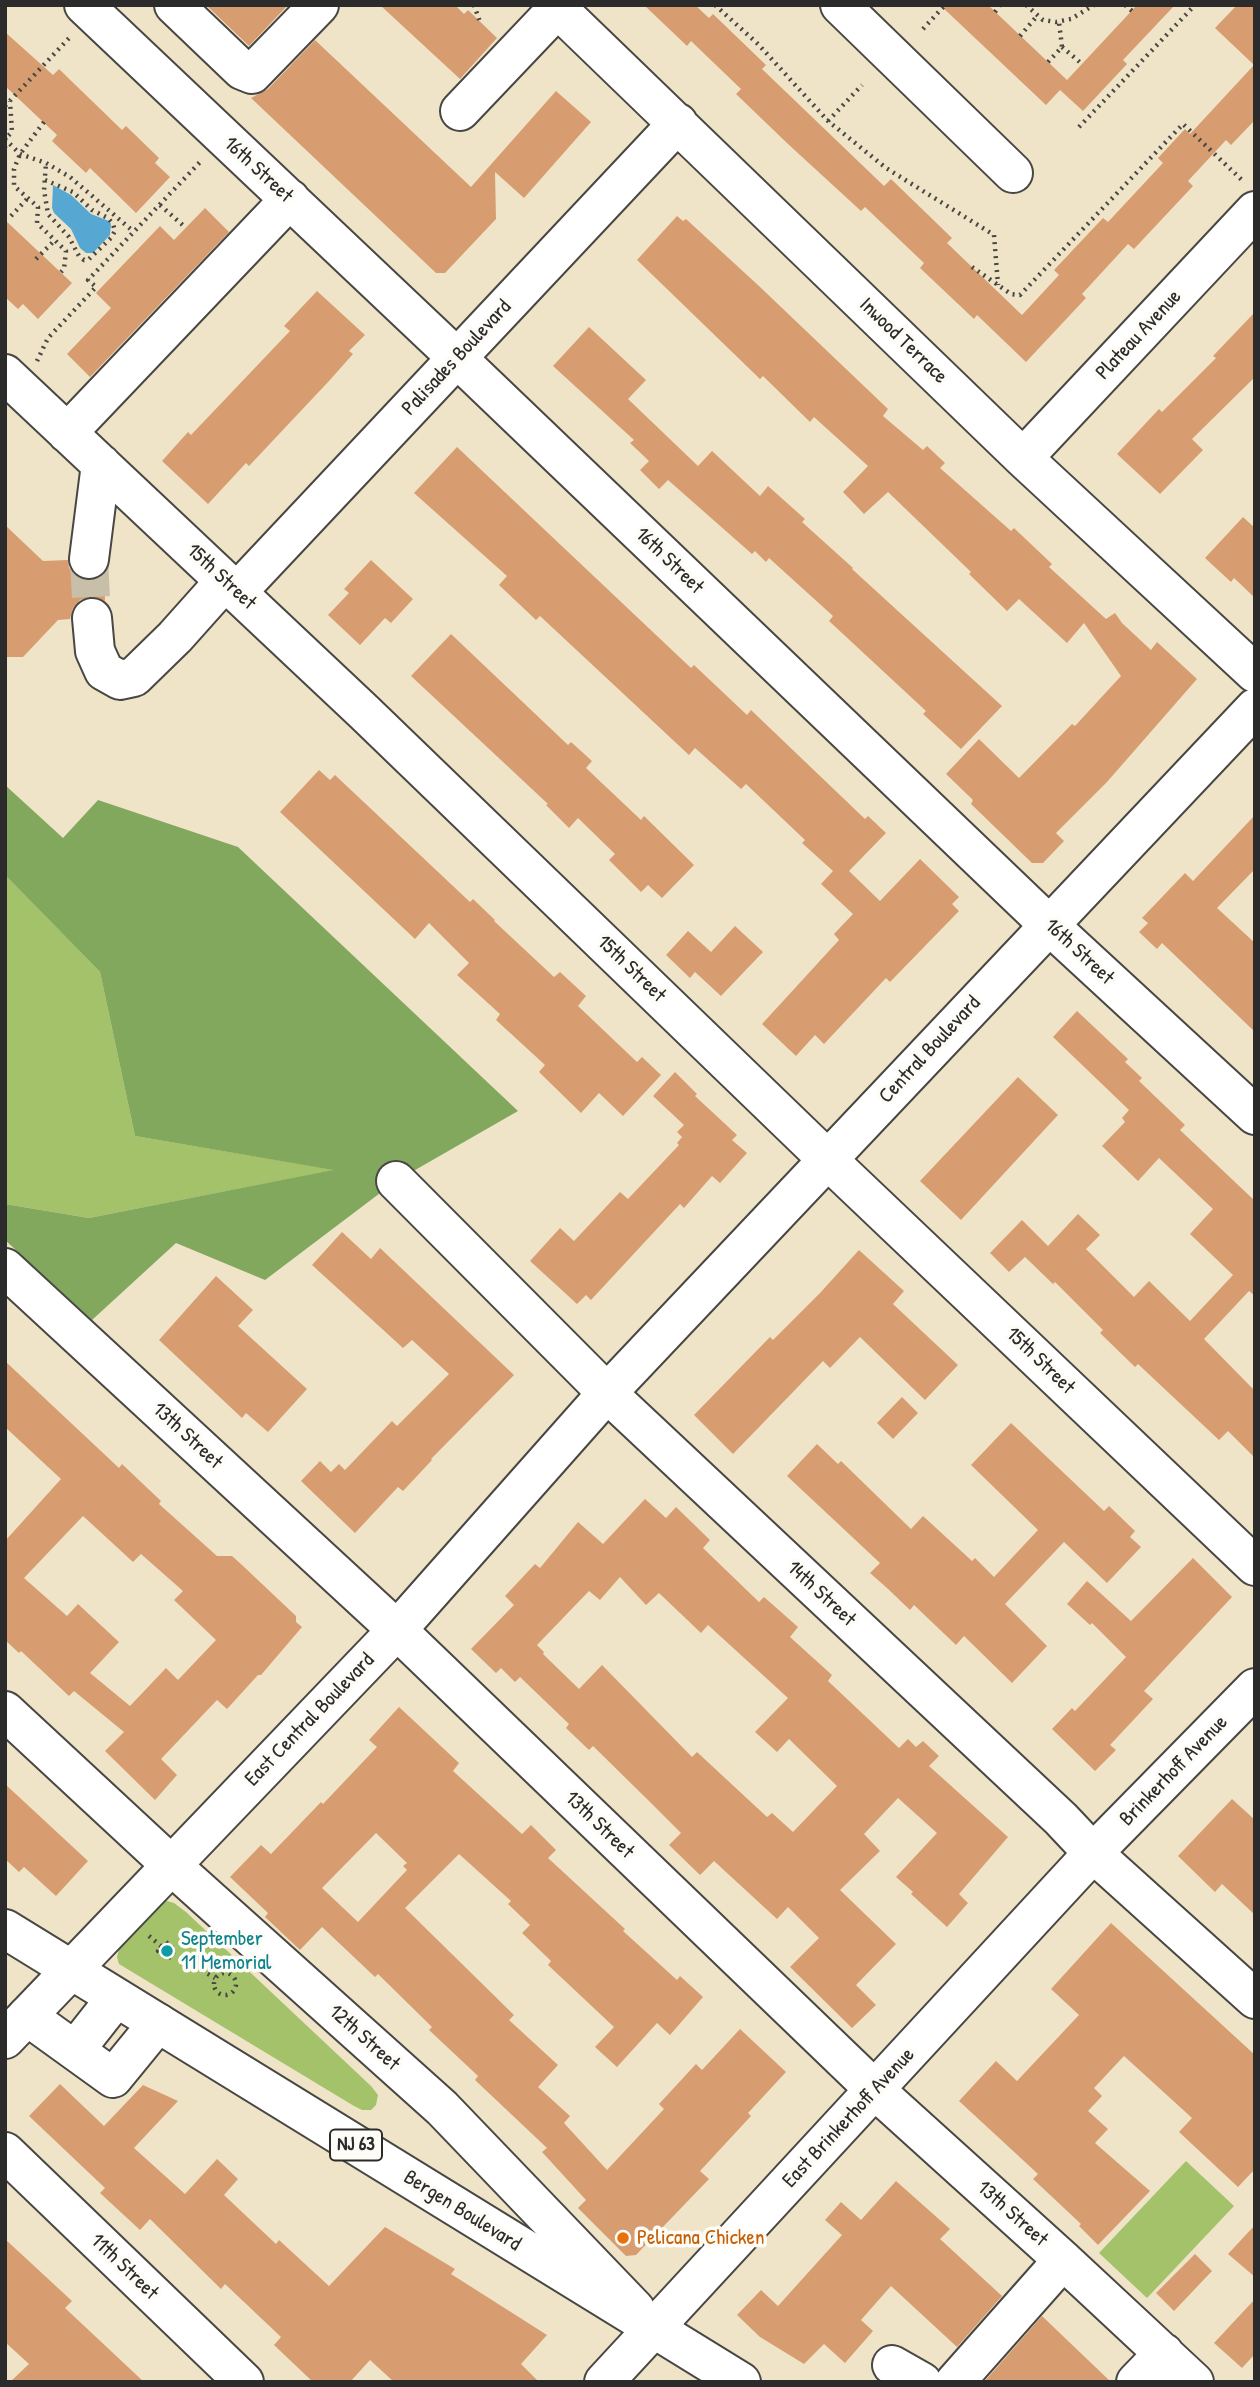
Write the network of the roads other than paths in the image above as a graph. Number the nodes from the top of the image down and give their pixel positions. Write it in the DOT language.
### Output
graph roads {
  1 [pos="174,5"];
  2 [pos="319,5"];
  3 [pos="840,5"];
  4 [pos="556,7"];
  5 [pos="89,9"];
  6 [pos="460,111"];
  7 [pos="678,123"];
  8 [pos="1013,173"];
  9 [pos="1250,197"];
  10 [pos="290,199"];
  11 [pos="457,358"];
  12 [pos="19,372"];
  13 [pos="67,433"];
  14 [pos="1023,458"];
  15 [pos="101,464"];
  16 [pos="89,559"];
  17 [pos="231,586"];
  18 [pos="92,618"];
  19 [pos="1255,673"];
  20 [pos="1255,708"];
  21 [pos="1049,925"];
  22 [pos="1255,1115"];
  23 [pos="827,1159"];
  24 [pos="396,1181"];
  25 [pos="5,1268"];
  26 [pos="607,1393"];
  27 [pos="1255,1566"];
  28 [pos="397,1630"];
  29 [pos="1255,1688"];
  30 [pos="5,1711"];
  31 [pos="1093,1853"];
  32 [pos="171,1865"];
  33 [pos="5,1929"];
  34 [pos="71,1969"];
  35 [pos="116,1998"];
  36 [pos="1255,1999"];
  37 [pos="158,2023"];
  38 [pos="16,2028"];
  39 [pos="75,2050"];
  40 [pos="875,2090"];
  41 [pos="5,2152"];
  42 [pos="1063,2260"];
  43 [pos="654,2329"];
  44 [pos="1164,2353"];
  45 [pos="244,2382"];
  46 [pos="604,2382"];
  47 [pos="705,2382"];
  48 [pos="741,2382"];
  49 [pos="955,2382"];
  50 [pos="1136,2382"];
  51 [pos="1194,2382"];
  1 -- 2 [label="street"];
  3 -- 8 [label="street"];
  4 -- 6 [label="street"];
  4 -- 7 [label="street, Inwood Terrace"];
  5 -- 10 [label="street, 16th Street"];
  7 -- 11 [label="street, Palisades Boulevard"];
  7 -- 14 [label="street, Inwood Terrace"];
  9 -- 14 [label="street, Plateau Avenue"];
  10 -- 11 [label="street, 16th Street"];
  10 -- 13 [label="street"];
  11 -- 17 [label="street, Palisades Boulevard"];
  11 -- 21 [label="street, 16th Street"];
  12 -- 13 [label="street, 15th Street"];
  13 -- 15 [label="street, 15th Street"];
  14 -- 19 [label="street, Inwood Terrace"];
  15 -- 16 [label="street"];
  15 -- 17 [label="street, 15th Street"];
  17 -- 18 [label="street, Palisades Boulevard"];
  17 -- 23 [label="street, 15th Street"];
  20 -- 21 [label="street, Central Boulevard"];
  21 -- 22 [label="street, 16th Street"];
  21 -- 23 [label="street, Central Boulevard"];
  23 -- 26 [label="street, Central Boulevard"];
  23 -- 27 [label="street, 15th Street"];
  24 -- 26 [label="street, 14th Street"];
  25 -- 28 [label="street, 13th Street"];
  26 -- 28 [label="street, East Central Boulevard"];
  26 -- 31 [label="street, 14th Street"];
  28 -- 32 [label="street, East Central Boulevard"];
  28 -- 40 [label="street, 13th Street"];
  29 -- 31 [label="street, Brinkerhoff Avenue"];
  30 -- 32 [label="street, 12th Street"];
  31 -- 36 [label="street, 14th Street"];
  31 -- 40 [label="street, East Brinkerhoff Avenue"];
  32 -- 34 [label="street, East Central Boulevard"];
  32 -- 43 [label="street, 12th Street"];
  33 -- 34 [label="street, Bergen Boulevard / NJ 63"];
  34 -- 35 [label="street, Bergen Boulevard / NJ 63"];
  34 -- 38 [label="street, East Central Boulevard"];
  35 -- 37 [label="street, Bergen Boulevard / NJ 63"];
  35 -- 39 [label="street"];
  37 -- 39 [label="street"];
  37 -- 43 [label="street, Bergen Boulevard / NJ 63"];
  38 -- 39 [label="street"];
  40 -- 42 [label="street, 13th Street"];
  40 -- 43 [label="street, East Brinkerhoff Avenue"];
  41 -- 45 [label="street, 11th Street"];
  42 -- 44 [label="street, 13th Street"];
  42 -- 49 [label="street"];
  43 -- 46 [label="street, East Brinkerhoff Avenue"];
  43 -- 47 [label="street, 12th Street"];
  43 -- 48 [label="street, Bergen Boulevard / NJ 63"];
  44 -- 50 [label="street"];
  44 -- 51 [label="street, 13th Street"];
}
